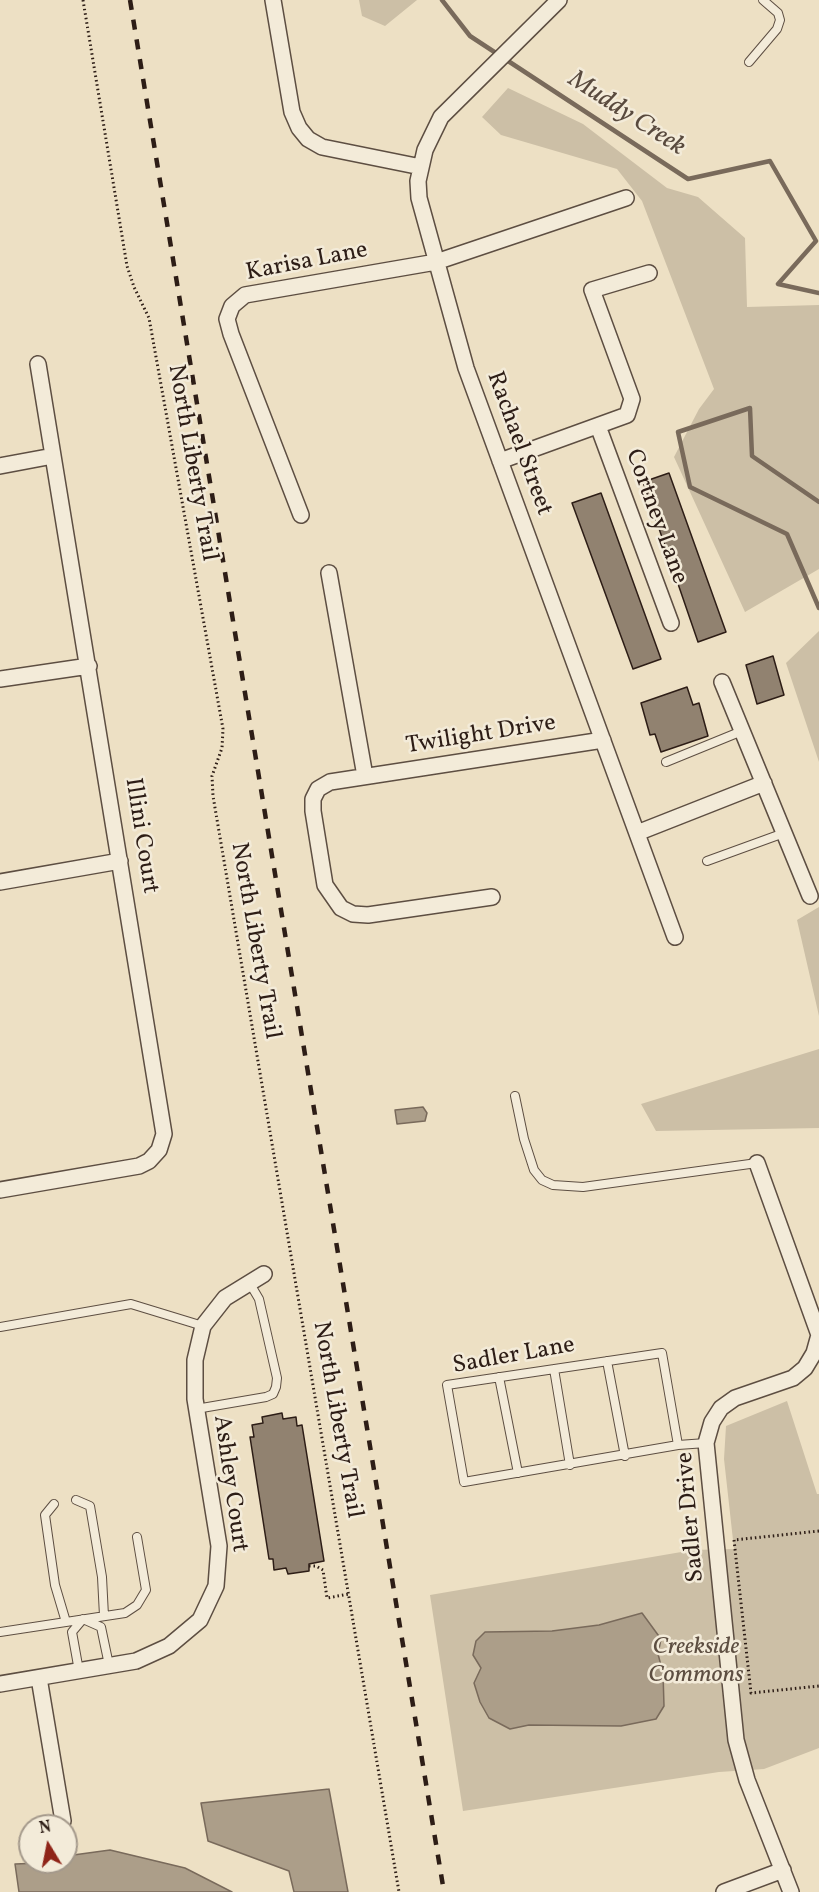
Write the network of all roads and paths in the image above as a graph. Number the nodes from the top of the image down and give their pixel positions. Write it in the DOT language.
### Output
graph roads {
  1 [pos="83,0"];
  2 [pos="273,0"];
  3 [pos="559,0"];
  4 [pos="763,0"];
  5 [pos="749,62"];
  6 [pos="421,167"];
  7 [pos="626,198"];
  8 [pos="436,262"];
  9 [pos="649,273"];
  10 [pos="38,364"];
  11 [pos="597,426"];
  12 [pos="53,456"];
  13 [pos="500,461"];
  14 [pos="0,466"];
  15 [pos="301,515"];
  16 [pos="329,573"];
  17 [pos="671,623"];
  18 [pos="89,666"];
  19 [pos="0,680"];
  20 [pos="722,682"];
  21 [pos="742,731"];
  22 [pos="603,740"];
  23 [pos="666,762"];
  24 [pos="365,776"];
  25 [pos="764,783"];
  26 [pos="637,833"];
  27 [pos="784,833"];
  28 [pos="120,861"];
  29 [pos="707,861"];
  30 [pos="0,882"];
  31 [pos="810,896"];
  32 [pos="492,897"];
  33 [pos="675,937"];
  34 [pos="515,1096"];
  35 [pos="757,1163"];
  36 [pos="0,1190"];
  37 [pos="264,1274"];
  38 [pos="249,1282"];
  39 [pos="203,1326"];
  40 [pos="0,1327"];
  41 [pos="607,1361"];
  42 [pos="554,1369"];
  43 [pos="499,1377"];
  44 [pos="196,1409"];
  45 [pos="706,1443"];
  46 [pos="678,1445"];
  47 [pos="625,1455"];
  48 [pos="570,1465"];
  49 [pos="518,1473"];
  50 [pos="76,1500"];
  51 [pos="54,1504"];
  52 [pos="819,1531"];
  53 [pos="137,1537"];
  54 [pos="309,1566"];
  55 [pos="349,1594"];
  56 [pos="104,1616"];
  57 [pos="83,1619"];
  58 [pos="66,1622"];
  59 [pos="0,1632"];
  60 [pos="110,1665"];
  61 [pos="78,1671"];
  62 [pos="39,1678"];
  63 [pos="0,1684"];
  64 [pos="819,1686"];
  65 [pos="62,1814"];
  66 [pos="783,1869"];
  67 [pos="399,1892"];
  68 [pos="724,1892"];
  69 [pos="791,1892"];
  1 -- 55 [label="path, North Liberty Trail"];
  2 -- 6 [label="street"];
  3 -- 6 [label="street, Rachael Street"];
  4 -- 5 [label="lane"];
  6 -- 8 [label="street, Rachael Street"];
  7 -- 8 [label="street, Karisa Lane"];
  8 -- 13 [label="street, Rachael Street"];
  8 -- 15 [label="street, Karisa Lane"];
  9 -- 11 [label="street, Cortney Lane"];
  10 -- 12 [label="street, Illini Court"];
  11 -- 13 [label="street, Cortney Lane"];
  11 -- 17 [label="street, Cortney Lane"];
  12 -- 14 [label="street"];
  12 -- 18 [label="street, Illini Court"];
  13 -- 22 [label="street, Rachael Street"];
  16 -- 24 [label="street"];
  18 -- 19 [label="street"];
  18 -- 28 [label="street, Illini Court"];
  20 -- 21 [label="street"];
  21 -- 23 [label="lane"];
  21 -- 25 [label="street"];
  22 -- 24 [label="street, Twilight Drive"];
  22 -- 26 [label="street, Rachael Street"];
  24 -- 32 [label="street, Twilight Drive"];
  25 -- 26 [label="street"];
  25 -- 27 [label="street"];
  26 -- 33 [label="street, Rachael Street"];
  27 -- 29 [label="lane"];
  27 -- 31 [label="street"];
  28 -- 30 [label="street"];
  28 -- 36 [label="street, Illini Court"];
  34 -- 35 [label="lane"];
  35 -- 45 [label="street, Sadler Drive"];
  37 -- 38 [label="street, Ashley Court"];
  38 -- 39 [label="street, Ashley Court"];
  38 -- 44 [label="lane"];
  39 -- 40 [label="lane"];
  39 -- 44 [label="street, Ashley Court"];
  41 -- 42 [label="lane, Sadler Lane"];
  41 -- 46 [label="lane, Sadler Lane"];
  41 -- 47 [label="lane"];
  42 -- 43 [label="lane, Sadler Lane"];
  42 -- 48 [label="lane"];
  43 -- 49 [label="lane"];
  43 -- 49 [label="lane, Sadler Lane"];
  44 -- 60 [label="street, Ashley Court"];
  45 -- 46 [label="lane, Sadler Lane"];
  45 -- 66 [label="street, Sadler Drive"];
  46 -- 47 [label="lane, Sadler Lane"];
  47 -- 48 [label="lane, Sadler Lane"];
  48 -- 49 [label="lane, Sadler Lane"];
  50 -- 56 [label="lane"];
  51 -- 58 [label="lane"];
  52 -- 64 [label="path"];
  53 -- 56 [label="lane"];
  54 -- 55 [label="path"];
  55 -- 67 [label="path, North Liberty Trail"];
  56 -- 57 [label="lane"];
  57 -- 58 [label="lane"];
  57 -- 60 [label="lane"];
  57 -- 61 [label="lane"];
  58 -- 59 [label="lane"];
  60 -- 61 [label="street, Ashley Court"];
  61 -- 62 [label="street, Ashley Court"];
  62 -- 63 [label="street, Ashley Court"];
  62 -- 65 [label="street"];
  66 -- 68 [label="street"];
  66 -- 69 [label="street, Sadler Drive"];
}
